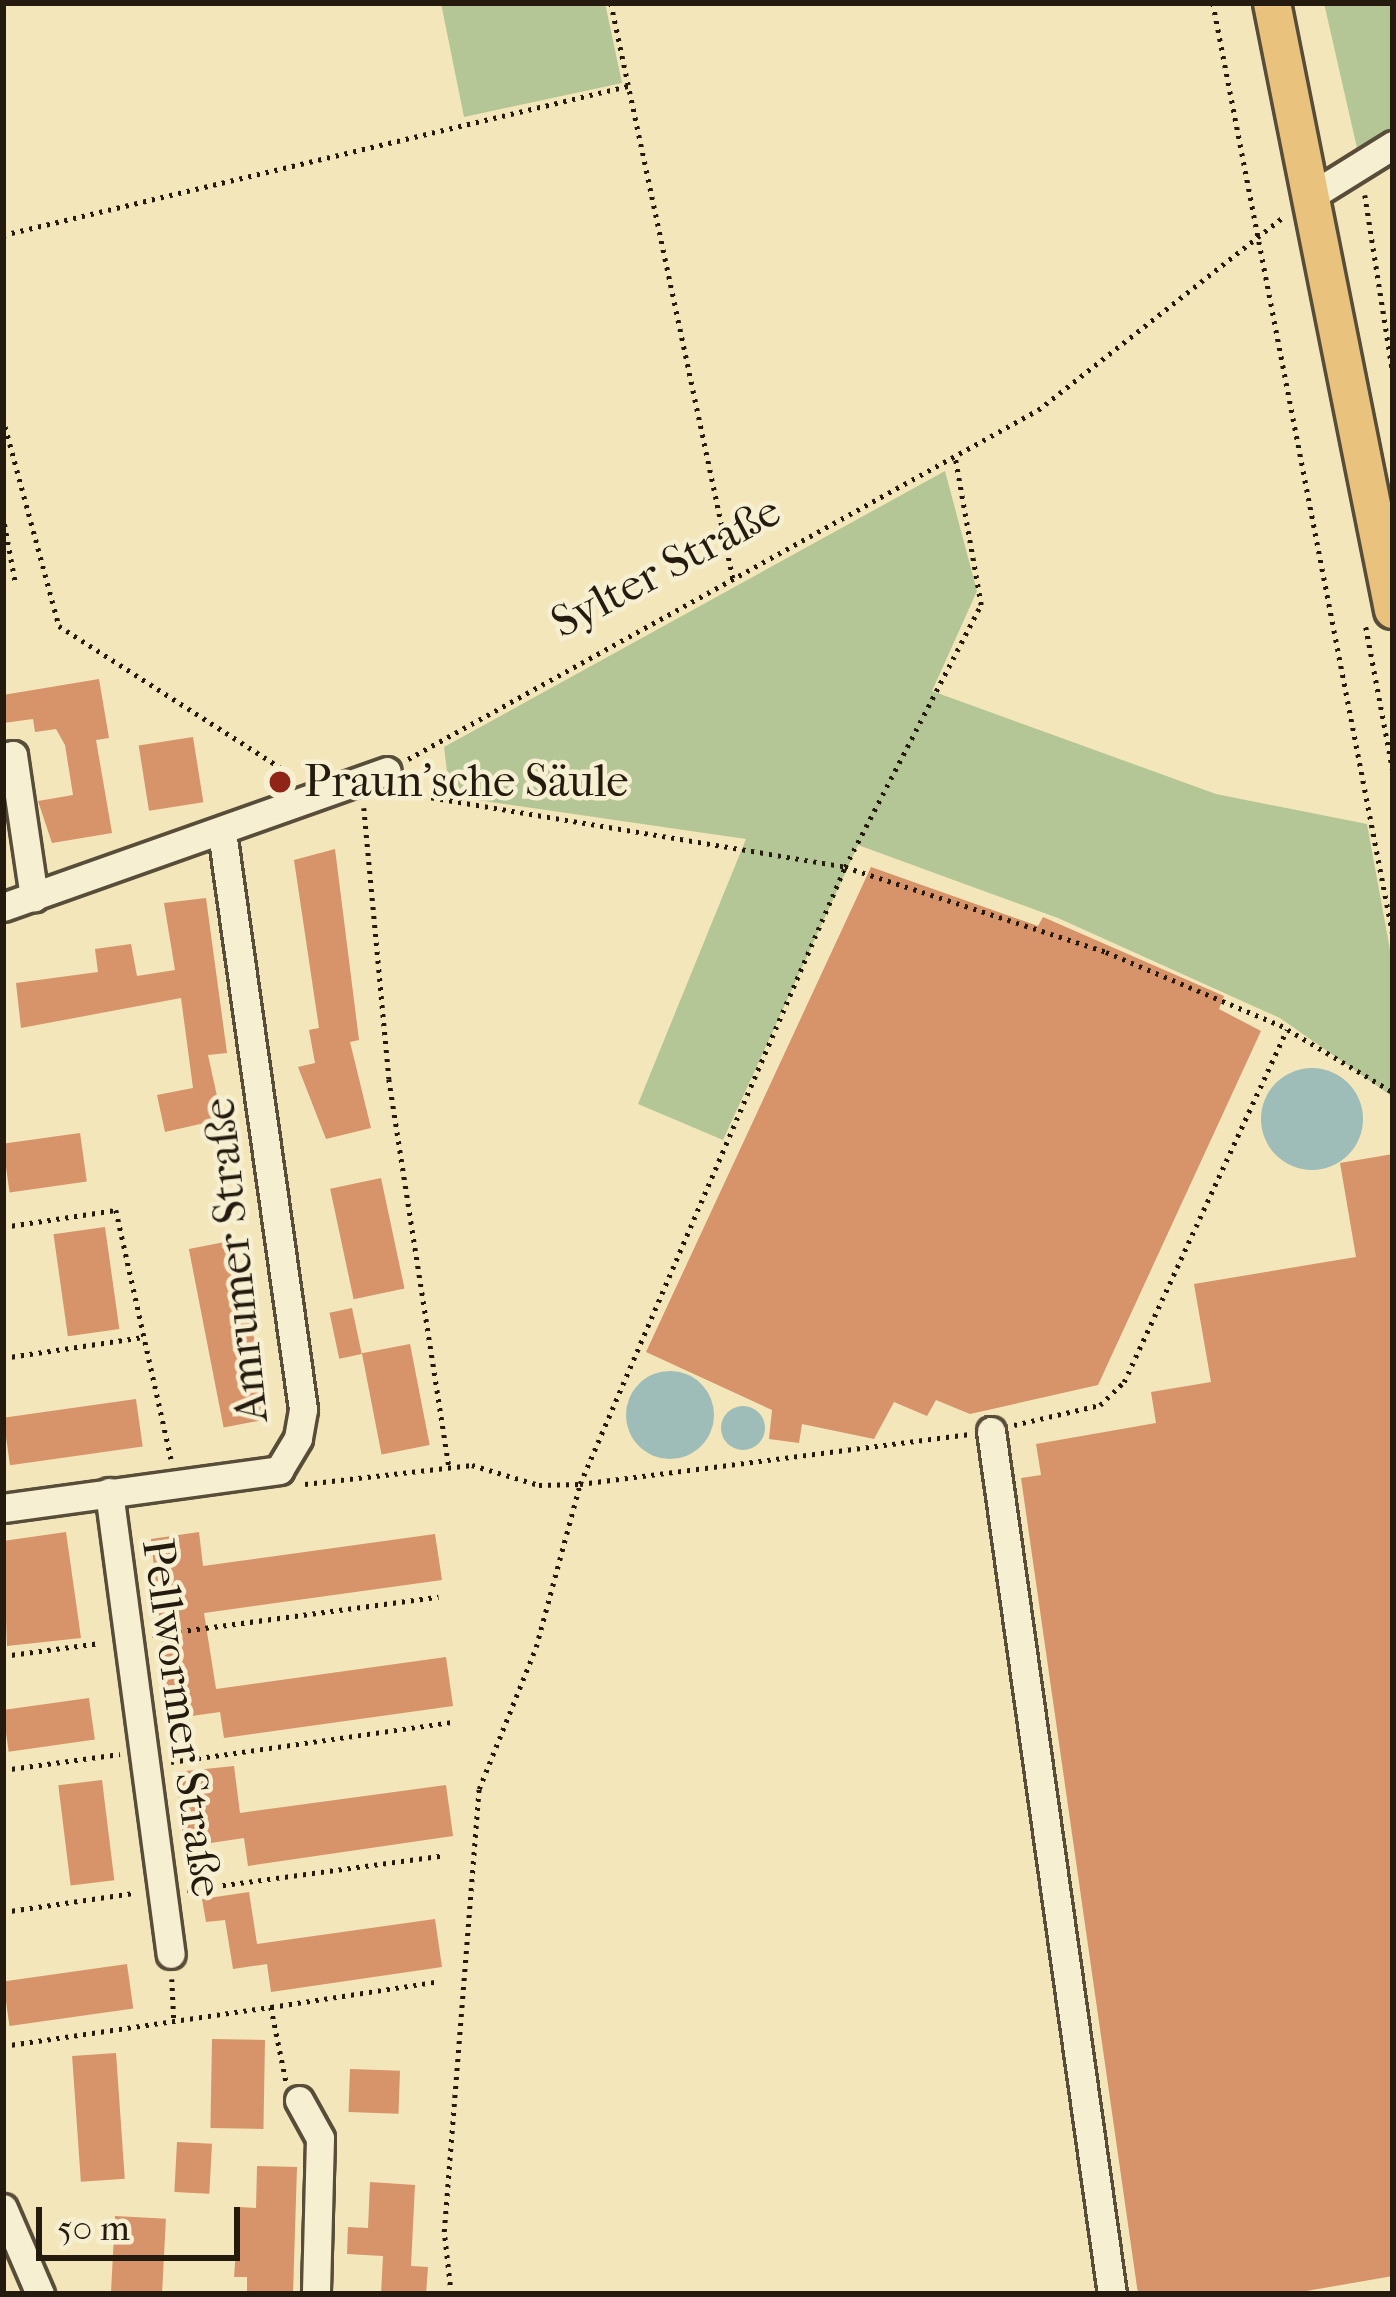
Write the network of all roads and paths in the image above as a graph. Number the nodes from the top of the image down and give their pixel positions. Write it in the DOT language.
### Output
graph roads {
  1 [pos="611,3"];
  2 [pos="1213,3"];
  3 [pos="1272,3"];
  4 [pos="628,86"];
  5 [pos="1393,145"];
  6 [pos="1363,160"];
  7 [pos="1311,196"];
  8 [pos="1261,234"];
  9 [pos="3,235"];
  10 [pos="1393,373"];
  11 [pos="3,418"];
  12 [pos="955,458"];
  13 [pos="14,466"];
  14 [pos="3,470"];
  15 [pos="3,514"];
  16 [pos="734,580"];
  17 [pos="16,585"];
  18 [pos="1393,610"];
  19 [pos="3,757"];
  20 [pos="387,771"];
  21 [pos="339,791"];
  22 [pos="222,832"];
  23 [pos="845,867"];
  24 [pos="34,897"];
  25 [pos="3,907"];
  26 [pos="1393,935"];
  27 [pos="1288,1029"];
  28 [pos="1393,1092"];
  29 [pos="3,1227"];
  30 [pos="143,1337"];
  31 [pos="3,1358"];
  32 [pos="991,1431"];
  33 [pos="449,1468"];
  34 [pos="279,1470"];
  35 [pos="176,1482"];
  36 [pos="580,1484"];
  37 [pos="109,1492"];
  38 [pos="3,1508"];
  39 [pos="438,1597"];
  40 [pos="44,1637"];
  41 [pos="129,1638"];
  42 [pos="45,1651"];
  43 [pos="3,1656"];
  44 [pos="451,1722"];
  45 [pos="145,1758"];
  46 [pos="3,1770"];
  47 [pos="445,1855"];
  48 [pos="162,1889"];
  49 [pos="3,1912"];
  50 [pos="171,1954"];
  51 [pos="435,1982"];
  52 [pos="271,2007"];
  53 [pos="174,2022"];
  54 [pos="3,2046"];
  55 [pos="299,2100"];
  56 [pos="3,2208"];
  57 [pos="40,2294"];
  58 [pos="316,2294"];
  59 [pos="451,2294"];
  60 [pos="1112,2294"];
  1 -- 4 [label="path"];
  2 -- 8 [label="path"];
  3 -- 7 [label="main road"];
  4 -- 9 [label="path"];
  4 -- 16 [label="path"];
  5 -- 6 [label="street"];
  6 -- 7 [label="street"];
  6 -- 10 [label="path"];
  7 -- 8 [label="path, Sylter Straße"];
  7 -- 18 [label="main road"];
  8 -- 12 [label="path, Sylter Straße"];
  8 -- 26 [label="path"];
  11 -- 13 [label="path"];
  12 -- 16 [label="path, Sylter Straße"];
  12 -- 23 [label="path"];
  13 -- 14 [label="path"];
  13 -- 21 [label="path"];
  15 -- 17 [label="path"];
  16 -- 20 [label="path, Sylter Straße"];
  19 -- 24 [label="street"];
  20 -- 21 [label="street"];
  20 -- 23 [label="path"];
  21 -- 22 [label="street"];
  21 -- 33 [label="path"];
  22 -- 24 [label="street"];
  22 -- 34 [label="street, Amrumer Straße"];
  23 -- 27 [label="path"];
  23 -- 36 [label="path"];
  24 -- 25 [label="street"];
  27 -- 28 [label="path"];
  27 -- 32 [label="path"];
  29 -- 30 [label="path"];
  30 -- 31 [label="path"];
  30 -- 35 [label="path"];
  32 -- 36 [label="path"];
  32 -- 60 [label="street"];
  33 -- 34 [label="path"];
  33 -- 36 [label="path"];
  34 -- 35 [label="street, Amrumer Straße"];
  35 -- 37 [label="street, Amrumer Straße"];
  36 -- 59 [label="path"];
  37 -- 38 [label="street, Amrumer Straße"];
  37 -- 41 [label="street, Pellwormer Straße"];
  39 -- 41 [label="path"];
  40 -- 42 [label="path"];
  41 -- 42 [label="path"];
  41 -- 45 [label="street, Pellwormer Straße"];
  42 -- 43 [label="path"];
  44 -- 45 [label="path"];
  45 -- 46 [label="path"];
  45 -- 48 [label="street, Pellwormer Straße"];
  47 -- 48 [label="path"];
  48 -- 49 [label="path"];
  48 -- 50 [label="street, Pellwormer Straße"];
  50 -- 53 [label="path"];
  51 -- 52 [label="path"];
  52 -- 53 [label="path"];
  52 -- 55 [label="path"];
  53 -- 54 [label="path"];
  55 -- 58 [label="street"];
  56 -- 57 [label="street"];
}
